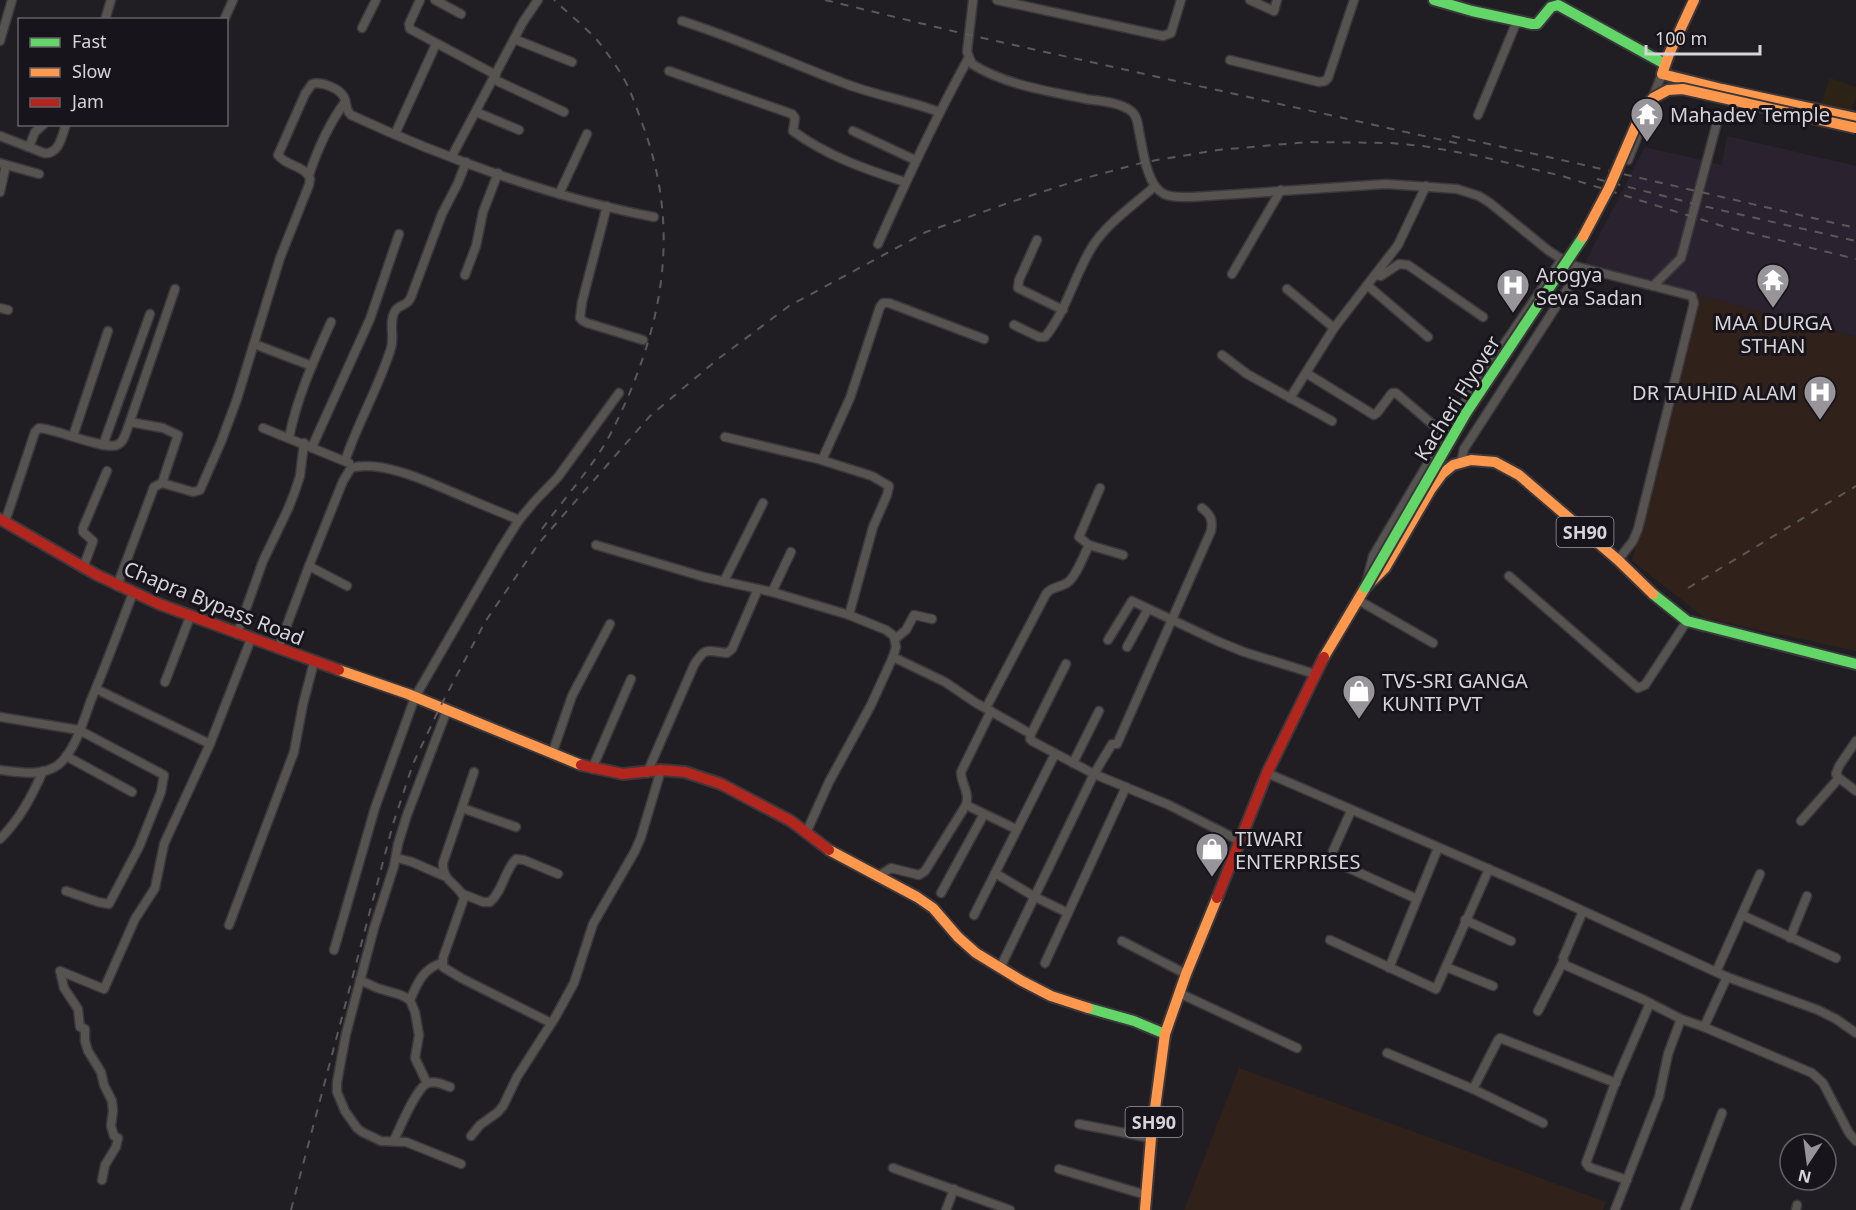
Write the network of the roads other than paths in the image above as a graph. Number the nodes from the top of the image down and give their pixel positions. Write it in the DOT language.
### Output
graph roads {
  1 [pos="12,0"];
  2 [pos="111,0"];
  3 [pos="233,0"];
  4 [pos="376,0"];
  5 [pos="420,0"];
  6 [pos="435,0"];
  7 [pos="538,0"];
  8 [pos="973,0"];
  9 [pos="997,0"];
  10 [pos="1181,0"];
  11 [pos="1250,0"];
  12 [pos="1277,0"];
  13 [pos="1354,0"];
  14 [pos="1434,0"];
  15 [pos="1694,0"];
  16 [pos="1551,2"];
  17 [pos="1459,4"];
  18 [pos="461,14"];
  19 [pos="106,18"];
  20 [pos="225,18"];
  21 [pos="681,21"];
  22 [pos="1517,21"];
  23 [pos="362,28"];
  24 [pos="514,39"];
  25 [pos="0,41"];
  26 [pos="436,44"];
  27 [pos="968,59"];
  28 [pos="1230,60"];
  29 [pos="572,62"];
  30 [pos="1663,69"];
  31 [pos="669,71"];
  32 [pos="495,77"];
  33 [pos="345,102"];
  34 [pos="476,112"];
  35 [pos="564,112"];
  36 [pos="939,112"];
  37 [pos="1478,115"];
  38 [pos="1719,116"];
  39 [pos="1856,118"];
  40 [pos="42,126"];
  41 [pos="65,126"];
  42 [pos="1856,128"];
  43 [pos="519,130"];
  44 [pos="854,131"];
  45 [pos="395,134"];
  46 [pos="587,134"];
  47 [pos="0,136"];
  48 [pos="29,147"];
  49 [pos="452,156"];
  50 [pos="915,160"];
  51 [pos="1628,160"];
  52 [pos="466,162"];
  53 [pos="3,164"];
  54 [pos="498,173"];
  55 [pos="39,174"];
  56 [pos="309,175"];
  57 [pos="905,182"];
  58 [pos="1155,186"];
  59 [pos="1426,186"];
  60 [pos="1281,190"];
  61 [pos="0,192"];
  62 [pos="559,194"];
  63 [pos="607,206"];
  64 [pos="654,217"];
  65 [pos="399,234"];
  66 [pos="1037,240"];
  67 [pos="878,244"];
  68 [pos="1562,259"];
  69 [pos="1581,268"];
  70 [pos="1232,274"];
  71 [pos="465,275"];
  72 [pos="1374,275"];
  73 [pos="1367,285"];
  74 [pos="1653,286"];
  75 [pos="1287,289"];
  76 [pos="175,290"];
  77 [pos="1063,310"];
  78 [pos="150,314"];
  79 [pos="1483,317"];
  80 [pos="331,322"];
  81 [pos="1014,325"];
  82 [pos="1334,328"];
  83 [pos="108,331"];
  84 [pos="1428,337"];
  85 [pos="984,339"];
  86 [pos="643,340"];
  87 [pos="254,344"];
  88 [pos="1222,355"];
  89 [pos="312,366"];
  90 [pos="1306,373"];
  91 [pos="619,393"];
  92 [pos="1290,398"];
  93 [pos="130,422"];
  94 [pos="1332,422"];
  95 [pos="263,428"];
  96 [pos="1445,435"];
  97 [pos="73,436"];
  98 [pos="725,436"];
  99 [pos="289,438"];
  100 [pos="103,445"];
  101 [pos="308,445"];
  102 [pos="822,460"];
  103 [pos="345,461"];
  104 [pos="1461,462"];
  105 [pos="357,466"];
  106 [pos="107,471"];
  107 [pos="162,483"];
  108 [pos="1100,488"];
  109 [pos="763,503"];
  110 [pos="1203,508"];
  111 [pos="519,520"];
  112 [pos="3,521"];
  113 [pos="596,545"];
  114 [pos="1089,545"];
  115 [pos="791,552"];
  116 [pos="1123,555"];
  117 [pos="1618,560"];
  118 [pos="309,566"];
  119 [pos="83,568"];
  120 [pos="1509,576"];
  121 [pos="724,581"];
  122 [pos="347,585"];
  123 [pos="117,586"];
  124 [pos="1365,588"];
  125 [pos="758,589"];
  126 [pos="772,592"];
  127 [pos="133,593"];
  128 [pos="1358,600"];
  129 [pos="1148,609"];
  130 [pos="849,615"];
  131 [pos="190,617"];
  132 [pos="932,619"];
  133 [pos="1171,621"];
  134 [pos="1688,621"];
  135 [pos="610,624"];
  136 [pos="237,634"];
  137 [pos="251,639"];
  138 [pos="895,639"];
  139 [pos="1108,640"];
  140 [pos="1433,643"];
  141 [pos="1127,647"];
  142 [pos="278,649"];
  143 [pos="893,657"];
  144 [pos="314,662"];
  145 [pos="1066,664"];
  146 [pos="1856,664"];
  147 [pos="1316,674"];
  148 [pos="632,680"];
  149 [pos="165,682"];
  150 [pos="96,689"];
  151 [pos="419,699"];
  152 [pos="447,710"];
  153 [pos="988,710"];
  154 [pos="1099,711"];
  155 [pos="0,717"];
  156 [pos="79,730"];
  157 [pos="1031,734"];
  158 [pos="1856,741"];
  159 [pos="210,744"];
  160 [pos="552,754"];
  161 [pos="1055,754"];
  162 [pos="66,756"];
  163 [pos="1072,763"];
  164 [pos="592,769"];
  165 [pos="0,770"];
  166 [pos="661,770"];
  167 [pos="43,771"];
  168 [pos="474,772"];
  169 [pos="647,772"];
  170 [pos="1267,773"];
  171 [pos="1094,774"];
  172 [pos="1839,778"];
  173 [pos="1126,787"];
  174 [pos="1856,791"];
  175 [pos="132,792"];
  176 [pos="966,805"];
  177 [pos="462,808"];
  178 [pos="1351,811"];
  179 [pos="984,814"];
  180 [pos="1801,821"];
  181 [pos="516,827"];
  182 [pos="1016,829"];
  183 [pos="806,833"];
  184 [pos="0,838"];
  185 [pos="1240,841"];
  186 [pos="1438,848"];
  187 [pos="397,858"];
  188 [pos="1489,869"];
  189 [pos="995,873"];
  190 [pos="558,874"];
  191 [pos="1760,874"];
  192 [pos="444,876"];
  193 [pos="877,877"];
  194 [pos="66,891"];
  195 [pos="941,893"];
  196 [pos="463,894"];
  197 [pos="1807,896"];
  198 [pos="1035,897"];
  199 [pos="1417,899"];
  200 [pos="1583,911"];
  201 [pos="1068,913"];
  202 [pos="974,915"];
  203 [pos="1742,915"];
  204 [pos="1465,920"];
  205 [pos="229,925"];
  206 [pos="1790,938"];
  207 [pos="1122,940"];
  208 [pos="1330,940"];
  209 [pos="1511,941"];
  210 [pos="334,950"];
  211 [pos="1836,958"];
  212 [pos="1563,962"];
  213 [pos="442,963"];
  214 [pos="1044,963"];
  215 [pos="1446,967"];
  216 [pos="1000,968"];
  217 [pos="1389,968"];
  218 [pos="1716,972"];
  219 [pos="1186,974"];
  220 [pos="1728,977"];
  221 [pos="360,980"];
  222 [pos="1493,986"];
  223 [pos="1179,993"];
  224 [pos="410,1000"];
  225 [pos="1650,1003"];
  226 [pos="1538,1011"];
  227 [pos="1681,1019"];
  228 [pos="551,1023"];
  229 [pos="1704,1027"];
  230 [pos="1856,1033"];
  231 [pos="1166,1034"];
  232 [pos="1297,1048"];
  233 [pos="1387,1053"];
  234 [pos="427,1083"];
  235 [pos="1616,1083"];
  236 [pos="450,1087"];
  237 [pos="1473,1089"];
  238 [pos="1722,1113"];
  239 [pos="1543,1123"];
  240 [pos="1079,1124"];
  241 [pos="471,1136"];
  242 [pos="1151,1138"];
  243 [pos="394,1140"];
  244 [pos="1856,1142"];
  245 [pos="462,1164"];
  246 [pos="892,1167"];
  247 [pos="1059,1169"];
  248 [pos="102,1180"];
  249 [pos="1627,1180"];
  250 [pos="954,1189"];
  251 [pos="1146,1195"];
  252 [pos="946,1210"];
  253 [pos="1010,1210"];
  254 [pos="1145,1210"];
  255 [pos="1615,1210"];
  256 [pos="1685,1210"];
  1 -- 25 [label="street"];
  2 -- 19 [label="street"];
  3 -- 20 [label="street"];
  4 -- 23 [label="street"];
  5 -- 26 [label="street"];
  6 -- 18 [label="street"];
  7 -- 24 [label="street"];
  8 -- 27 [label="street"];
  9 -- 10 [label="street"];
  11 -- 12 [label="street"];
  13 -- 28 [label="street"];
  14 -- 17 [label="main road"];
  15 -- 30 [label="main road"];
  16 -- 22 [label="main road"];
  16 -- 30 [label="main road"];
  17 -- 22 [label="main road"];
  21 -- 36 [label="street"];
  22 -- 37 [label="street"];
  24 -- 29 [label="street"];
  24 -- 32 [label="street"];
  26 -- 32 [label="street"];
  26 -- 45 [label="street"];
  27 -- 36 [label="street"];
  27 -- 58 [label="street"];
  30 -- 39 [label="main road"];
  30 -- 51 [label="street"];
  31 -- 57 [label="street"];
  32 -- 34 [label="street"];
  32 -- 35 [label="street"];
  33 -- 45 [label="street"];
  33 -- 56 [label="street"];
  33 -- 56 [label="street"];
  34 -- 43 [label="street"];
  34 -- 49 [label="street"];
  36 -- 50 [label="street"];
  38 -- 74 [label="street"];
  40 -- 48 [label="street"];
  41 -- 48 [label="street"];
  42 -- 124 [label="main road, Kacheri Flyover, bridge"];
  44 -- 50 [label="street"];
  45 -- 49 [label="street"];
  46 -- 62 [label="street"];
  47 -- 48 [label="street"];
  49 -- 52 [label="street"];
  50 -- 57 [label="street"];
  52 -- 54 [label="street"];
  52 -- 103 [label="street"];
  53 -- 55 [label="street"];
  53 -- 61 [label="street"];
  54 -- 62 [label="street"];
  54 -- 71 [label="street"];
  56 -- 87 [label="street"];
  57 -- 67 [label="street"];
  58 -- 60 [label="street"];
  58 -- 77 [label="street"];
  59 -- 60 [label="street"];
  59 -- 68 [label="street"];
  59 -- 72 [label="street"];
  60 -- 70 [label="street"];
  62 -- 63 [label="street"];
  63 -- 64 [label="street"];
  63 -- 86 [label="street"];
  65 -- 101 [label="street"];
  66 -- 77 [label="street"];
  68 -- 69 [label="street"];
  68 -- 96 [label="street"];
  69 -- 74 [label="street"];
  69 -- 104 [label="street"];
  72 -- 73 [label="street"];
  72 -- 79 [label="street"];
  73 -- 82 [label="street"];
  73 -- 84 [label="street"];
  74 -- 117 [label="street"];
  75 -- 82 [label="street"];
  76 -- 93 [label="street"];
  77 -- 81 [label="street"];
  78 -- 100 [label="street"];
  80 -- 89 [label="street"];
  82 -- 90 [label="street"];
  83 -- 97 [label="street"];
  85 -- 102 [label="street"];
  87 -- 89 [label="street"];
  87 -- 107 [label="street"];
  88 -- 92 [label="street"];
  89 -- 99 [label="street"];
  90 -- 92 [label="street"];
  90 -- 96 [label="street"];
  91 -- 111 [label="street"];
  92 -- 94 [label="street"];
  93 -- 100 [label="street"];
  93 -- 107 [label="street"];
  95 -- 99 [label="street"];
  96 -- 124 [label="street"];
  97 -- 100 [label="street"];
  97 -- 112 [label="street"];
  98 -- 102 [label="street"];
  99 -- 101 [label="street"];
  101 -- 103 [label="street"];
  101 -- 136 [label="street"];
  102 -- 130 [label="street"];
  103 -- 105 [label="street"];
  104 -- 117 [label="main road, SH90"];
  104 -- 124 [label="main road, SH90"];
  105 -- 111 [label="street"];
  105 -- 118 [label="street"];
  106 -- 119 [label="street"];
  107 -- 123 [label="street"];
  108 -- 114 [label="street"];
  109 -- 121 [label="street"];
  110 -- 133 [label="street"];
  111 -- 151 [label="street"];
  112 -- 119 [label="main road, Chapra Bypass Road"];
  113 -- 121 [label="street"];
  114 -- 116 [label="street"];
  114 -- 153 [label="street"];
  115 -- 126 [label="street"];
  117 -- 134 [label="main road, SH90"];
  118 -- 122 [label="street"];
  118 -- 142 [label="street"];
  119 -- 123 [label="main road, Chapra Bypass Road"];
  120 -- 134 [label="street"];
  121 -- 125 [label="street"];
  123 -- 127 [label="main road, Chapra Bypass Road"];
  124 -- 128 [label="main road, SH90"];
  125 -- 126 [label="street"];
  125 -- 169 [label="street"];
  126 -- 130 [label="street"];
  127 -- 131 [label="main road, Chapra Bypass Road"];
  127 -- 150 [label="street"];
  128 -- 140 [label="street"];
  128 -- 147 [label="main road, SH90"];
  129 -- 133 [label="street"];
  129 -- 139 [label="street"];
  129 -- 141 [label="street"];
  130 -- 138 [label="street"];
  131 -- 136 [label="main road, Chapra Bypass Road"];
  131 -- 149 [label="street"];
  132 -- 138 [label="street"];
  133 -- 147 [label="street"];
  133 -- 171 [label="street"];
  134 -- 146 [label="main road, SH90"];
  135 -- 160 [label="street"];
  136 -- 137 [label="main road, Chapra Bypass Road"];
  137 -- 142 [label="main road, Chapra Bypass Road"];
  137 -- 159 [label="street"];
  138 -- 143 [label="street"];
  142 -- 144 [label="main road, Chapra Bypass Road"];
  143 -- 153 [label="street"];
  143 -- 183 [label="street"];
  144 -- 151 [label="main road, Chapra Bypass Road"];
  144 -- 205 [label="street"];
  145 -- 157 [label="street"];
  147 -- 170 [label="main road, SH90"];
  148 -- 164 [label="street"];
  150 -- 156 [label="street"];
  150 -- 159 [label="street"];
  151 -- 152 [label="main road, Chapra Bypass Road"];
  151 -- 210 [label="street"];
  152 -- 160 [label="main road, Chapra Bypass Road"];
  152 -- 187 [label="street"];
  153 -- 157 [label="street"];
  153 -- 176 [label="street"];
  154 -- 163 [label="street"];
  155 -- 156 [label="street"];
  156 -- 162 [label="street"];
  156 -- 194 [label="street"];
  157 -- 161 [label="street"];
  158 -- 172 [label="street"];
  159 -- 248 [label="street"];
  160 -- 164 [label="main road, Chapra Bypass Road"];
  161 -- 163 [label="street"];
  161 -- 182 [label="street"];
  162 -- 167 [label="street"];
  162 -- 175 [label="street"];
  163 -- 171 [label="street"];
  164 -- 169 [label="main road, Chapra Bypass Road"];
  165 -- 167 [label="street"];
  166 -- 169 [label="main road, Chapra Bypass Road"];
  166 -- 183 [label="main road, Chapra Bypass Road"];
  166 -- 228 [label="street"];
  167 -- 184 [label="street"];
  168 -- 177 [label="street"];
  170 -- 178 [label="street"];
  170 -- 185 [label="main road, SH90"];
  171 -- 173 [label="street"];
  171 -- 198 [label="street"];
  172 -- 174 [label="street"];
  172 -- 180 [label="street"];
  173 -- 185 [label="street"];
  173 -- 201 [label="street"];
  176 -- 179 [label="street"];
  176 -- 193 [label="street"];
  177 -- 181 [label="street"];
  177 -- 192 [label="street"];
  178 -- 186 [label="street"];
  178 -- 199 [label="street"];
  179 -- 182 [label="street"];
  179 -- 195 [label="street"];
  182 -- 189 [label="street"];
  183 -- 193 [label="main road, Chapra Bypass Road"];
  185 -- 219 [label="main road, SH90"];
  186 -- 188 [label="street"];
  186 -- 199 [label="street"];
  187 -- 192 [label="street"];
  187 -- 221 [label="street"];
  188 -- 200 [label="street"];
  188 -- 204 [label="street"];
  189 -- 198 [label="street"];
  189 -- 202 [label="street"];
  190 -- 196 [label="street"];
  191 -- 203 [label="street"];
  192 -- 196 [label="street"];
  193 -- 216 [label="main road, Chapra Bypass Road"];
  196 -- 213 [label="street"];
  197 -- 206 [label="street"];
  198 -- 201 [label="street"];
  198 -- 216 [label="street"];
  199 -- 217 [label="street"];
  200 -- 212 [label="street"];
  200 -- 218 [label="street"];
  201 -- 214 [label="street"];
  203 -- 206 [label="street"];
  203 -- 218 [label="street"];
  204 -- 209 [label="street"];
  204 -- 215 [label="street"];
  206 -- 211 [label="street"];
  207 -- 219 [label="street"];
  208 -- 217 [label="street"];
  212 -- 225 [label="street"];
  212 -- 226 [label="street"];
  213 -- 224 [label="street"];
  213 -- 228 [label="street"];
  215 -- 217 [label="street"];
  215 -- 222 [label="street"];
  216 -- 231 [label="main road, Chapra Bypass Road"];
  218 -- 220 [label="street"];
  219 -- 223 [label="main road, SH90"];
  220 -- 229 [label="street"];
  220 -- 230 [label="street"];
  221 -- 224 [label="street"];
  221 -- 243 [label="street"];
  223 -- 231 [label="main road, SH90"];
  223 -- 232 [label="street"];
  224 -- 234 [label="street"];
  225 -- 227 [label="street"];
  225 -- 235 [label="street"];
  227 -- 229 [label="street"];
  227 -- 249 [label="street"];
  228 -- 241 [label="street"];
  229 -- 244 [label="street"];
  231 -- 242 [label="main road, SH90"];
  233 -- 237 [label="street"];
  234 -- 236 [label="street"];
  234 -- 243 [label="street"];
  235 -- 237 [label="street"];
  235 -- 249 [label="street"];
  237 -- 239 [label="street"];
  238 -- 256 [label="street"];
  240 -- 242 [label="street"];
  242 -- 251 [label="main road, SH90"];
  243 -- 245 [label="street"];
  246 -- 250 [label="street"];
  247 -- 251 [label="street"];
  249 -- 255 [label="street"];
  250 -- 252 [label="street"];
  250 -- 253 [label="street"];
  251 -- 254 [label="main road, SH90"];
}
